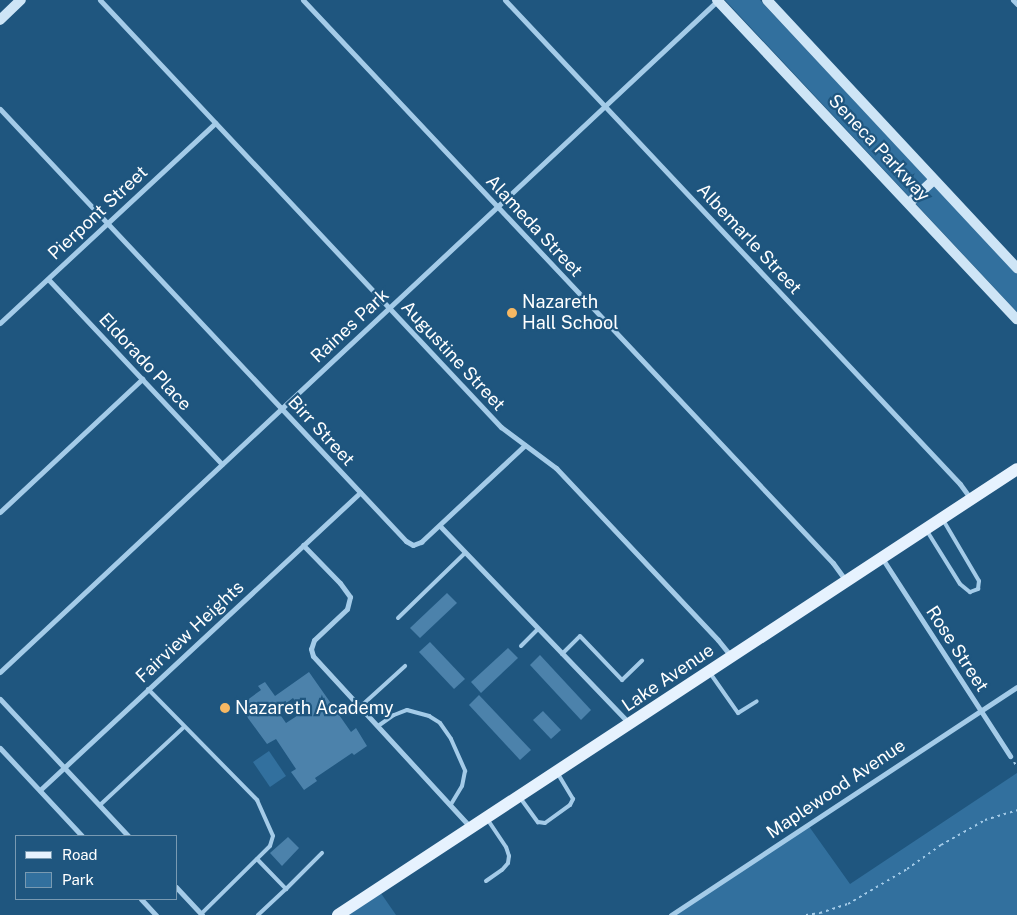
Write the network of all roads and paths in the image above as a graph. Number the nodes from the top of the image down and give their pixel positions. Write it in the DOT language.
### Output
graph roads {
  1 [pos="21,0"];
  2 [pos="100,0"];
  3 [pos="303,0"];
  4 [pos="505,0"];
  5 [pos="718,0"];
  6 [pos="767,0"];
  7 [pos="1013,0"];
  8 [pos="1017,4"];
  9 [pos="0,20"];
  10 [pos="605,106"];
  11 [pos="0,108"];
  12 [pos="216,124"];
  13 [pos="934,180"];
  14 [pos="909,203"];
  15 [pos="496,207"];
  16 [pos="107,224"];
  17 [pos="1017,268"];
  18 [pos="48,279"];
  19 [pos="389,308"];
  20 [pos="1017,319"];
  21 [pos="1,321"];
  22 [pos="142,379"];
  23 [pos="281,409"];
  24 [pos="525,445"];
  25 [pos="222,464"];
  26 [pos="1017,469"];
  27 [pos="360,493"];
  28 [pos="971,499"];
  29 [pos="0,512"];
  30 [pos="942,518"];
  31 [pos="440,526"];
  32 [pos="926,529"];
  33 [pos="304,545"];
  34 [pos="466,553"];
  35 [pos="882,557"];
  36 [pos="847,581"];
  37 [pos="398,618"];
  38 [pos="538,629"];
  39 [pos="521,646"];
  40 [pos="706,653"];
  41 [pos="562,654"];
  42 [pos="709,656"];
  43 [pos="731,657"];
  44 [pos="642,661"];
  45 [pos="405,666"];
  46 [pos="709,671"];
  47 [pos="0,672"];
  48 [pos="1017,686"];
  49 [pos="148,689"];
  50 [pos="639,689"];
  51 [pos="643,696"];
  52 [pos="0,699"];
  53 [pos="757,701"];
  54 [pos="360,707"];
  55 [pos="980,710"];
  56 [pos="630,724"];
  57 [pos="378,726"];
  58 [pos="184,727"];
  59 [pos="0,748"];
  60 [pos="1010,756"];
  61 [pos="64,768"];
  62 [pos="557,772"];
  63 [pos="40,790"];
  64 [pos="519,797"];
  65 [pos="451,804"];
  66 [pos="100,806"];
  67 [pos="1017,810"];
  68 [pos="486,818"];
  69 [pos="471,828"];
  70 [pos="81,835"];
  71 [pos="127,835"];
  72 [pos="322,853"];
  73 [pos="257,859"];
  74 [pos="486,881"];
  75 [pos="178,889"];
  76 [pos="286,889"];
  77 [pos="142,900"];
  78 [pos="202,914"];
  79 [pos="156,915"];
  80 [pos="258,915"];
  81 [pos="338,915"];
  82 [pos="671,915"];
  83 [pos="806,915"];
  1 -- 9 [label="street"];
  2 -- 12 [label="street, Augustine Street"];
  3 -- 15 [label="street, Alameda Street"];
  4 -- 10 [label="street, Albemarle Street"];
  5 -- 10 [label="street, Raines Park"];
  5 -- 14 [label="street, Seneca Parkway"];
  6 -- 13 [label="street, Seneca Parkway"];
  7 -- 8 [label="street"];
  10 -- 15 [label="street, Raines Park"];
  10 -- 28 [label="street, Albemarle Street"];
  11 -- 16 [label="street, Birr Street"];
  12 -- 16 [label="street, Pierpont Street"];
  12 -- 19 [label="street, Augustine Street"];
  13 -- 14 [label="street"];
  13 -- 17 [label="street, Seneca Parkway"];
  14 -- 20 [label="street, Seneca Parkway"];
  15 -- 19 [label="street, Raines Park"];
  15 -- 36 [label="street, Alameda Street"];
  16 -- 18 [label="street, Pierpont Street"];
  16 -- 23 [label="street, Birr Street"];
  18 -- 21 [label="street, Pierpont Street"];
  18 -- 22 [label="street, Eldorado Place"];
  19 -- 23 [label="street, Raines Park"];
  19 -- 24 [label="street, Augustine Street"];
  22 -- 25 [label="street, Eldorado Place"];
  22 -- 29 [label="street"];
  23 -- 25 [label="street, Raines Park"];
  23 -- 27 [label="street, Birr Street"];
  24 -- 31 [label="street, Birr Street"];
  24 -- 43 [label="street, Augustine Street"];
  25 -- 47 [label="street, Raines Park"];
  26 -- 28 [label="main road, Lake Avenue"];
  27 -- 31 [label="street, Birr Street"];
  27 -- 33 [label="street, Fairview Heights"];
  28 -- 30 [label="main road, Lake Avenue"];
  30 -- 32 [label="main road, Lake Avenue"];
  30 -- 32 [label="lane"];
  31 -- 34 [label="street"];
  32 -- 35 [label="main road, Lake Avenue"];
  33 -- 49 [label="street, Fairview Heights"];
  33 -- 54 [label="street"];
  34 -- 37 [label="lane"];
  34 -- 38 [label="street"];
  35 -- 36 [label="main road, Lake Avenue"];
  35 -- 55 [label="street, Rose Street"];
  36 -- 43 [label="main road, Lake Avenue"];
  38 -- 39 [label="lane"];
  38 -- 41 [label="street"];
  40 -- 42 [label="path"];
  41 -- 44 [label="lane"];
  41 -- 56 [label="street"];
  43 -- 46 [label="main road, Lake Avenue"];
  45 -- 54 [label="lane"];
  46 -- 53 [label="lane"];
  46 -- 56 [label="main road, Lake Avenue"];
  48 -- 55 [label="street, Maplewood Avenue"];
  49 -- 58 [label="lane"];
  49 -- 61 [label="street, Fairview Heights"];
  50 -- 51 [label="path"];
  52 -- 61 [label="street"];
  54 -- 57 [label="street"];
  55 -- 60 [label="street, Rose Street"];
  55 -- 82 [label="street, Maplewood Avenue"];
  56 -- 62 [label="main road, Lake Avenue"];
  57 -- 65 [label="street"];
  57 -- 65 [label="lane"];
  58 -- 66 [label="lane"];
  58 -- 73 [label="lane"];
  59 -- 63 [label="street"];
  61 -- 63 [label="street, Fairview Heights"];
  61 -- 66 [label="street"];
  62 -- 64 [label="main road, Lake Avenue"];
  62 -- 64 [label="lane"];
  63 -- 70 [label="street"];
  64 -- 68 [label="main road, Lake Avenue"];
  65 -- 69 [label="street"];
  66 -- 71 [label="street"];
  67 -- 83 [label="path"];
  68 -- 69 [label="main road, Lake Avenue"];
  68 -- 74 [label="lane"];
  69 -- 81 [label="main road, Lake Avenue"];
  72 -- 76 [label="lane"];
  73 -- 76 [label="lane"];
  73 -- 78 [label="lane"];
  75 -- 78 [label="street"];
  76 -- 80 [label="lane"];
  77 -- 79 [label="street"];
}
